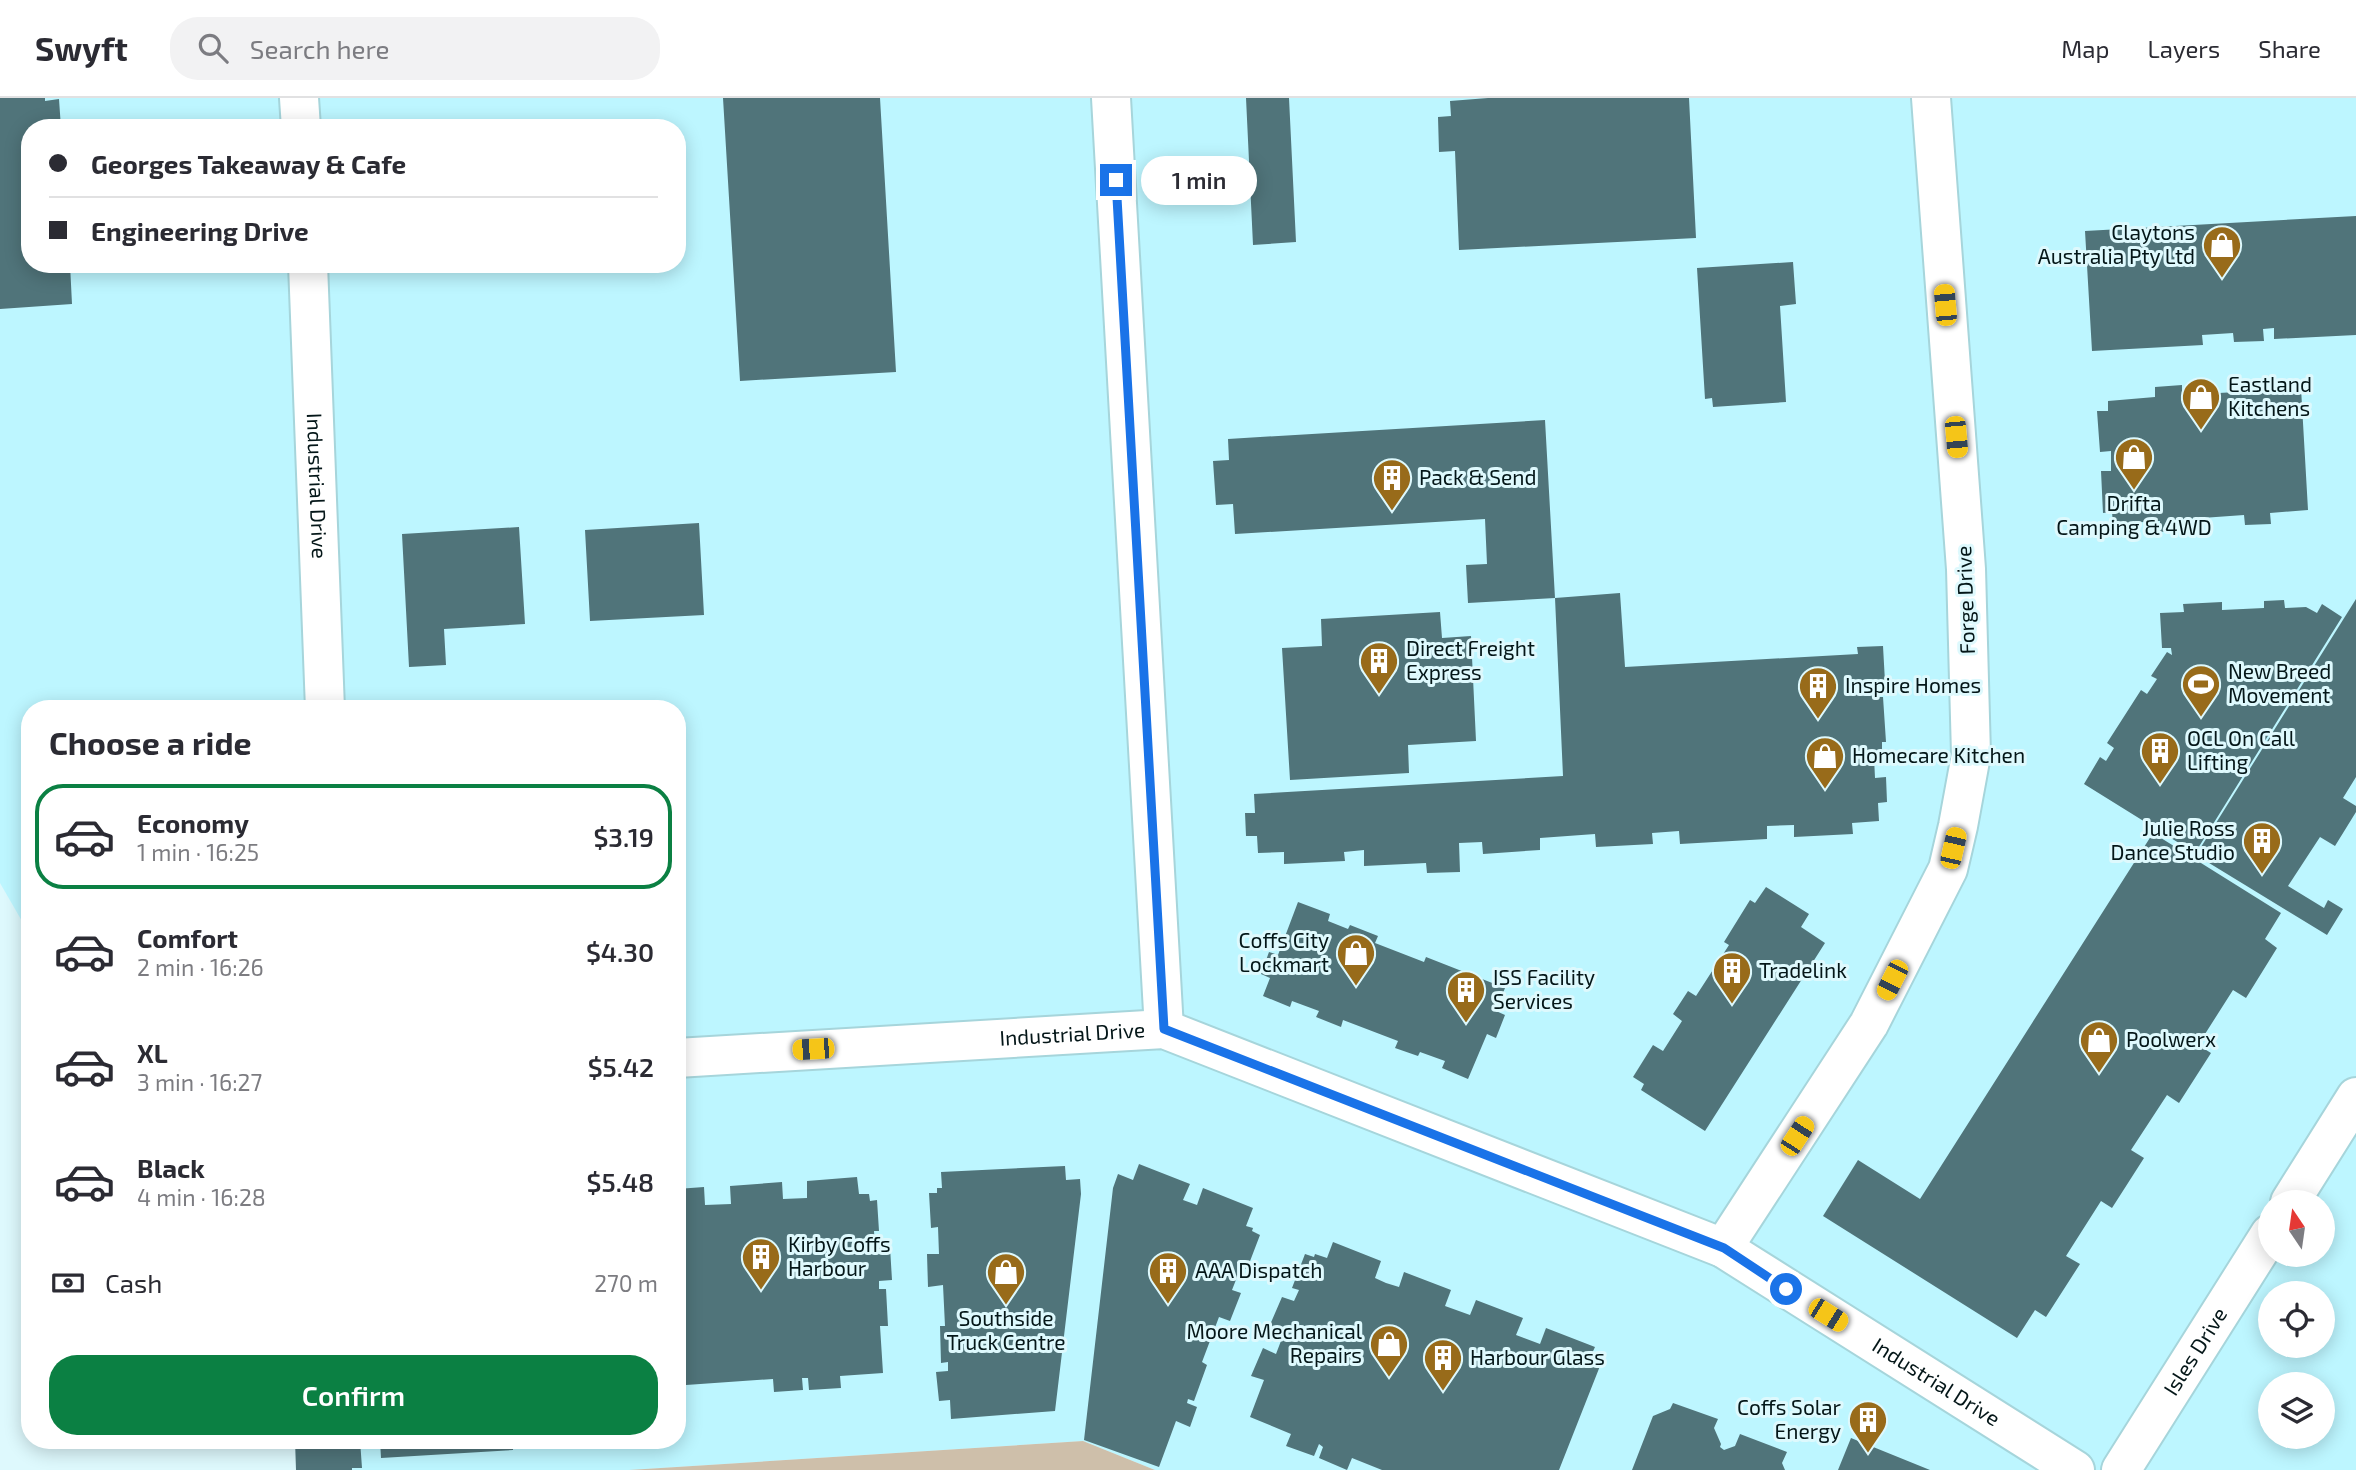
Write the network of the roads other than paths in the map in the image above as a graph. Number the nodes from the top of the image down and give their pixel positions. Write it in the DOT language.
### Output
graph roads {
  1 [pos="299,98"];
  2 [pos="1111,98"];
  3 [pos="1931,98"];
  4 [pos="300,119"];
  5 [pos="308,273"];
  6 [pos="325,700"];
  7 [pos="1164,1029"];
  8 [pos="686,1057"];
  9 [pos="2356,1097"];
  10 [pos="2298,1190"];
  11 [pos="1724,1248"];
  12 [pos="2258,1253"];
  13 [pos="2075,1470"];
  14 [pos="2121,1470"];
  1 -- 4 [label="street"];
  2 -- 7 [label="street"];
  3 -- 11 [label="street, Forge Drive"];
  5 -- 6 [label="street, Industrial Drive"];
  7 -- 8 [label="street, Industrial Drive"];
  7 -- 11 [label="street, Industrial Drive"];
  9 -- 10 [label="street"];
  11 -- 13 [label="street, Industrial Drive"];
  12 -- 14 [label="street, Isles Drive"];
}
